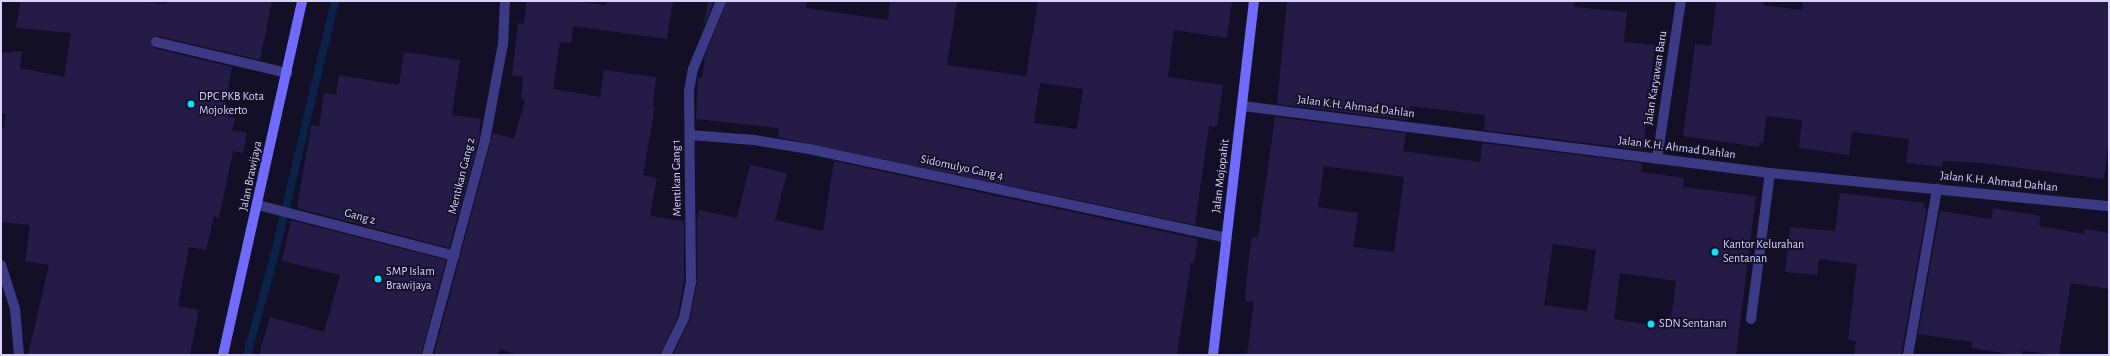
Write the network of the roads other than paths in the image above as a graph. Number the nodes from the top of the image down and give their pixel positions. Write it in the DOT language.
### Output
graph roads {
  1 [pos="302,1"];
  2 [pos="505,1"];
  3 [pos="721,1"];
  4 [pos="1254,1"];
  5 [pos="1681,1"];
  6 [pos="156,42"];
  7 [pos="287,73"];
  8 [pos="1243,106"];
  9 [pos="690,135"];
  10 [pos="1657,159"];
  11 [pos="1770,173"];
  12 [pos="1937,189"];
  13 [pos="258,205"];
  14 [pos="2109,206"];
  15 [pos="1226,238"];
  16 [pos="455,256"];
  17 [pos="1,265"];
  18 [pos="1752,319"];
  19 [pos="19,355"];
  20 [pos="223,355"];
  21 [pos="427,355"];
  22 [pos="666,355"];
  23 [pos="1213,355"];
  24 [pos="1908,355"];
  1 -- 7 [label="main road, Jalan Brawijaya"];
  2 -- 16 [label="street, Mentikan Gang 2"];
  3 -- 9 [label="street, Mentikan Gang 1"];
  4 -- 8 [label="main road, Jalan Mojopahit"];
  5 -- 10 [label="street, Jalan Karyawan Baru"];
  6 -- 7 [label="street"];
  7 -- 13 [label="main road, Jalan Brawijaya"];
  8 -- 10 [label="street, Jalan K.H. Ahmad Dahlan"];
  8 -- 15 [label="main road, Jalan Mojopahit"];
  9 -- 15 [label="street, Sidomulyo Gang 4"];
  9 -- 22 [label="street, Mentikan Gang 1"];
  10 -- 11 [label="street, Jalan K.H. Ahmad Dahlan"];
  11 -- 12 [label="street, Jalan K.H. Ahmad Dahlan"];
  11 -- 18 [label="street"];
  12 -- 14 [label="street, Jalan K.H. Ahmad Dahlan"];
  12 -- 24 [label="street"];
  13 -- 16 [label="street, Gang 2"];
  13 -- 20 [label="main road, Jalan Brawijaya"];
  15 -- 23 [label="main road, Jalan Mojopahit"];
  16 -- 21 [label="street, Mentikan Gang 2"];
  17 -- 19 [label="street"];
}
